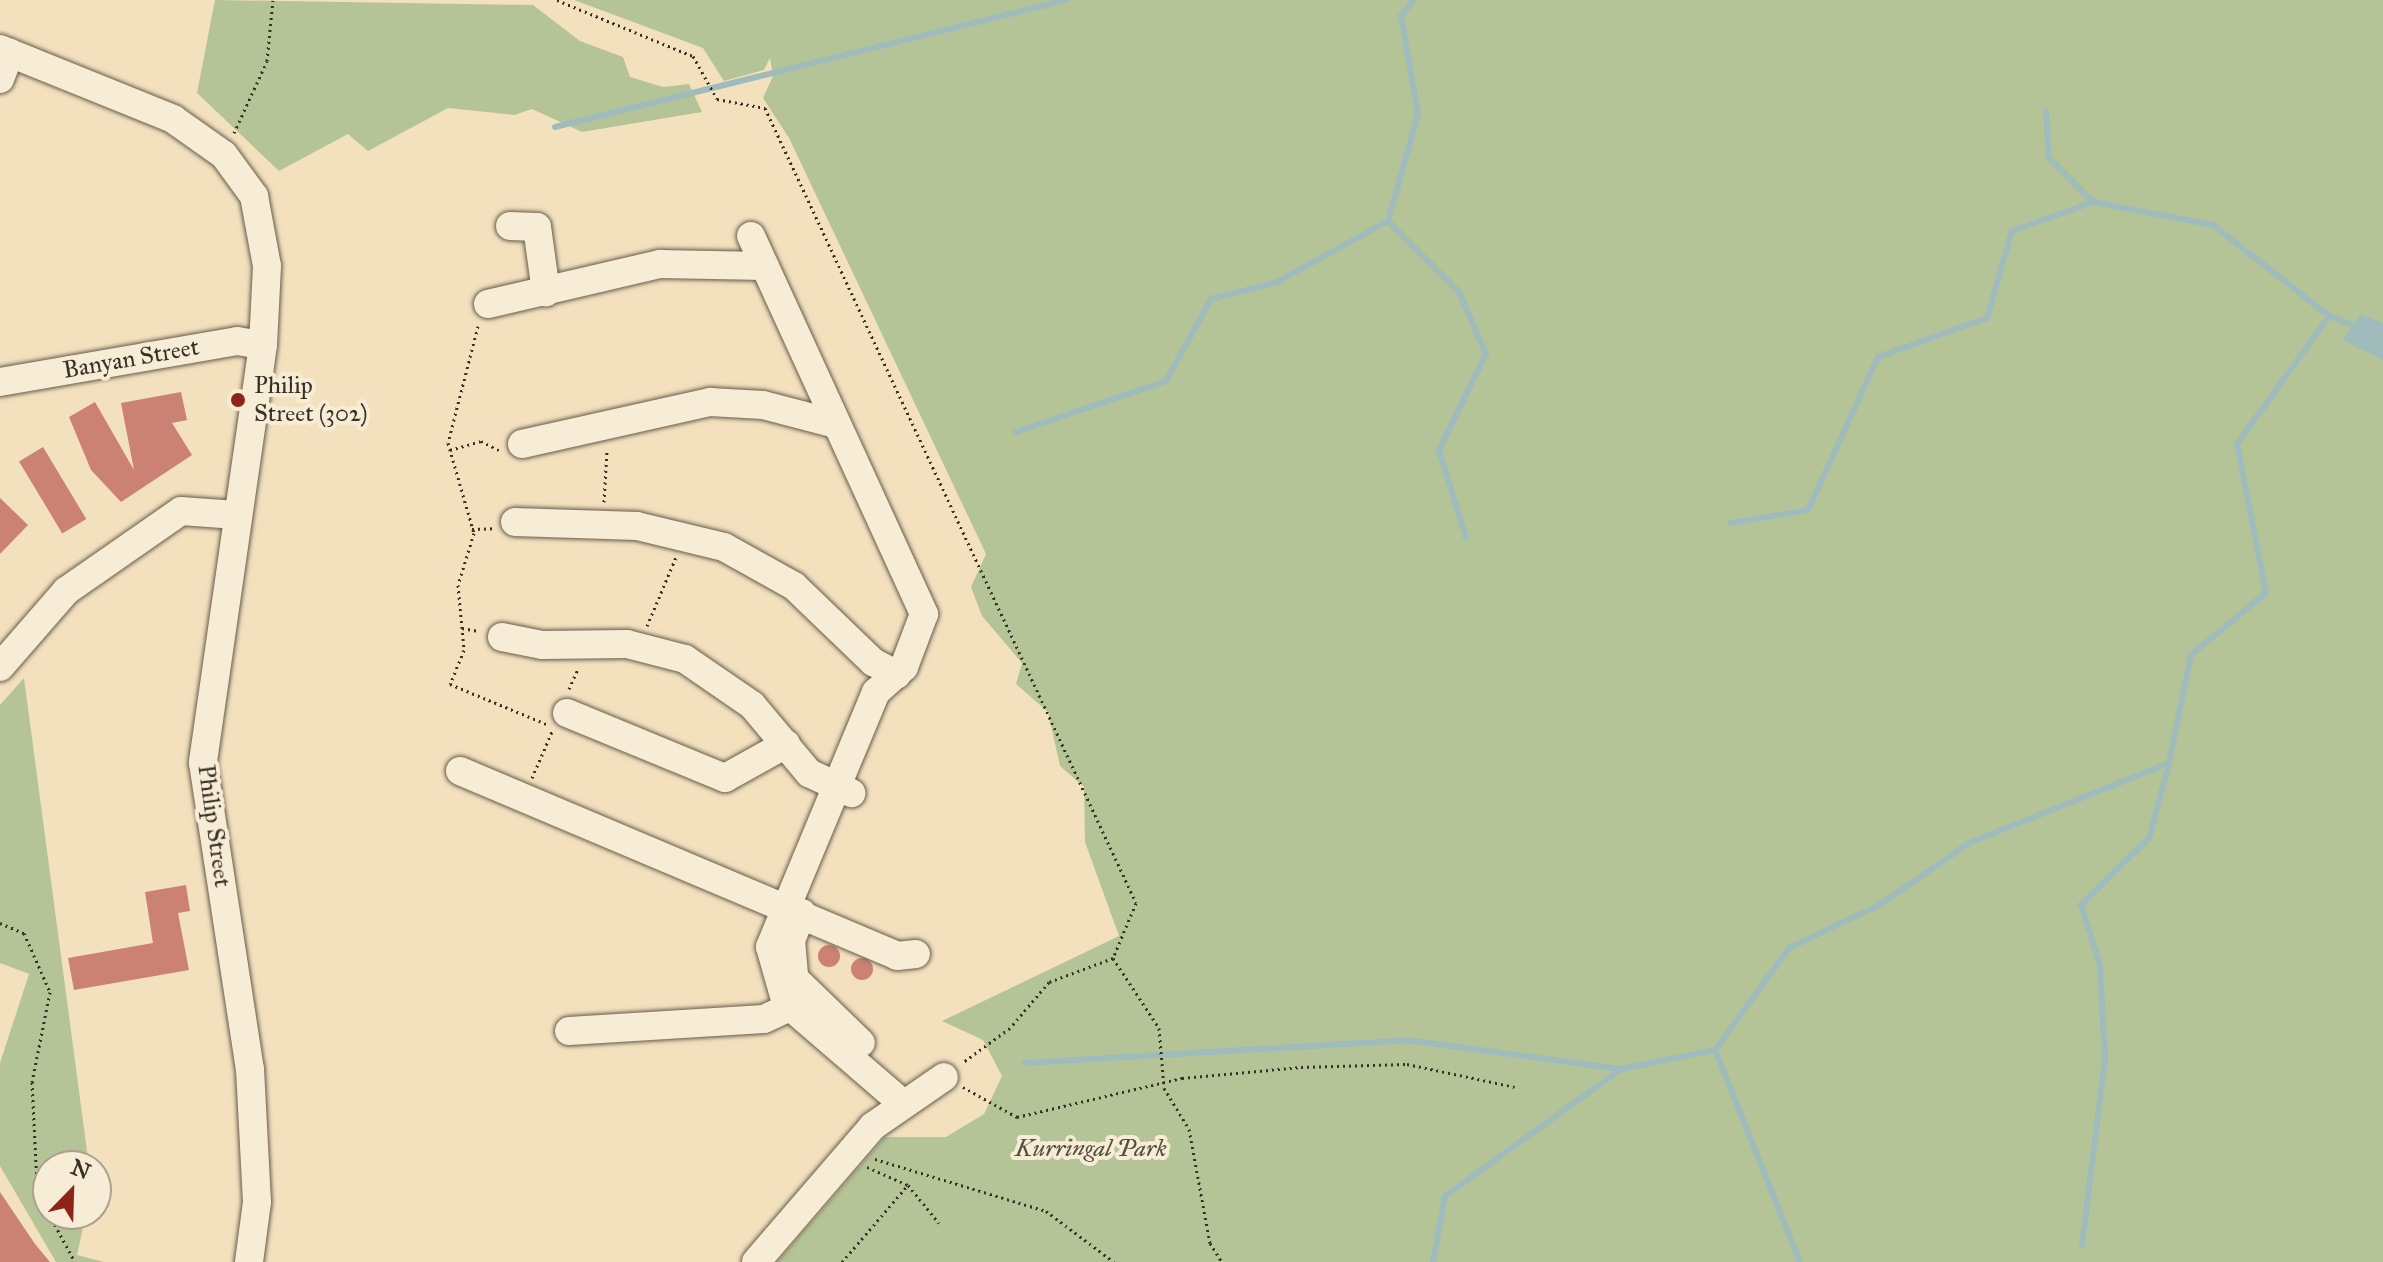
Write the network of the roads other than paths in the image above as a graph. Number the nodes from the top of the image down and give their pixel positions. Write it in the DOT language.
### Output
graph roads {
  1 [pos="3,60"];
  2 [pos="510,226"];
  3 [pos="751,236"];
  4 [pos="764,266"];
  5 [pos="546,292"];
  6 [pos="488,304"];
  7 [pos="263,345"];
  8 [pos="0,382"];
  9 [pos="836,424"];
  10 [pos="522,444"];
  11 [pos="236,515"];
  12 [pos="515,522"];
  13 [pos="502,637"];
  14 [pos="0,667"];
  15 [pos="897,675"];
  16 [pos="560,720"];
  17 [pos="786,744"];
  18 [pos="460,771"];
  19 [pos="845,790"];
  20 [pos="792,912"];
  21 [pos="916,954"];
  22 [pos="800,1003"];
  23 [pos="569,1031"];
  24 [pos="944,1077"];
  25 [pos="908,1096"];
  26 [pos="249,1262"];
  27 [pos="756,1262"];
  1 -- 7 [label="street, Philip Street"];
  2 -- 5 [label="street"];
  3 -- 4 [label="street"];
  4 -- 5 [label="street"];
  4 -- 9 [label="street"];
  5 -- 6 [label="street"];
  7 -- 8 [label="street, Banyan Street"];
  7 -- 11 [label="street, Philip Street"];
  9 -- 10 [label="street"];
  9 -- 15 [label="street"];
  11 -- 14 [label="street"];
  11 -- 26 [label="street, Philip Street"];
  12 -- 15 [label="street"];
  13 -- 17 [label="street"];
  15 -- 19 [label="street"];
  16 -- 17 [label="street"];
  17 -- 19 [label="street"];
  18 -- 20 [label="street"];
  19 -- 20 [label="street"];
  20 -- 21 [label="street"];
  20 -- 22 [label="street"];
  22 -- 23 [label="street"];
  22 -- 25 [label="street"];
  24 -- 25 [label="street"];
  25 -- 27 [label="street"];
}
